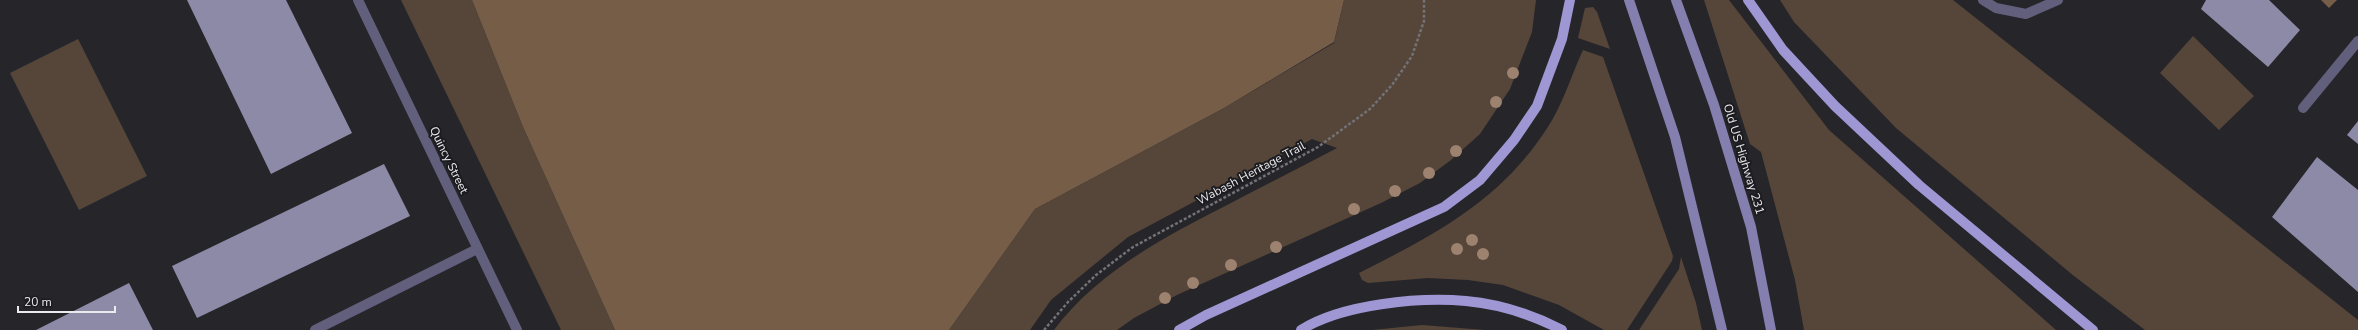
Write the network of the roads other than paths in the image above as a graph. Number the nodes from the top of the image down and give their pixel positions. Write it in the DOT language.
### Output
graph roads {
  1 [pos="358,0"];
  2 [pos="1570,0"];
  3 [pos="1629,0"];
  4 [pos="1676,0"];
  5 [pos="1748,0"];
  6 [pos="1983,0"];
  7 [pos="2058,0"];
  8 [pos="2358,41"];
  9 [pos="2303,108"];
  10 [pos="478,249"];
  11 [pos="315,330"];
  12 [pos="517,330"];
  13 [pos="1179,330"];
  14 [pos="1301,330"];
  15 [pos="1562,330"];
  16 [pos="1722,330"];
  17 [pos="1770,330"];
  18 [pos="2093,330"];
  1 -- 10 [label="lane, Quincy Street"];
  2 -- 13 [label="main road"];
  3 -- 16 [label="main road"];
  4 -- 17 [label="main road, Old US Highway 231"];
  5 -- 18 [label="main road"];
  6 -- 7 [label="lane"];
  8 -- 9 [label="lane"];
  10 -- 11 [label="lane"];
  10 -- 12 [label="lane, Quincy Street"];
  14 -- 15 [label="main road"];
}
